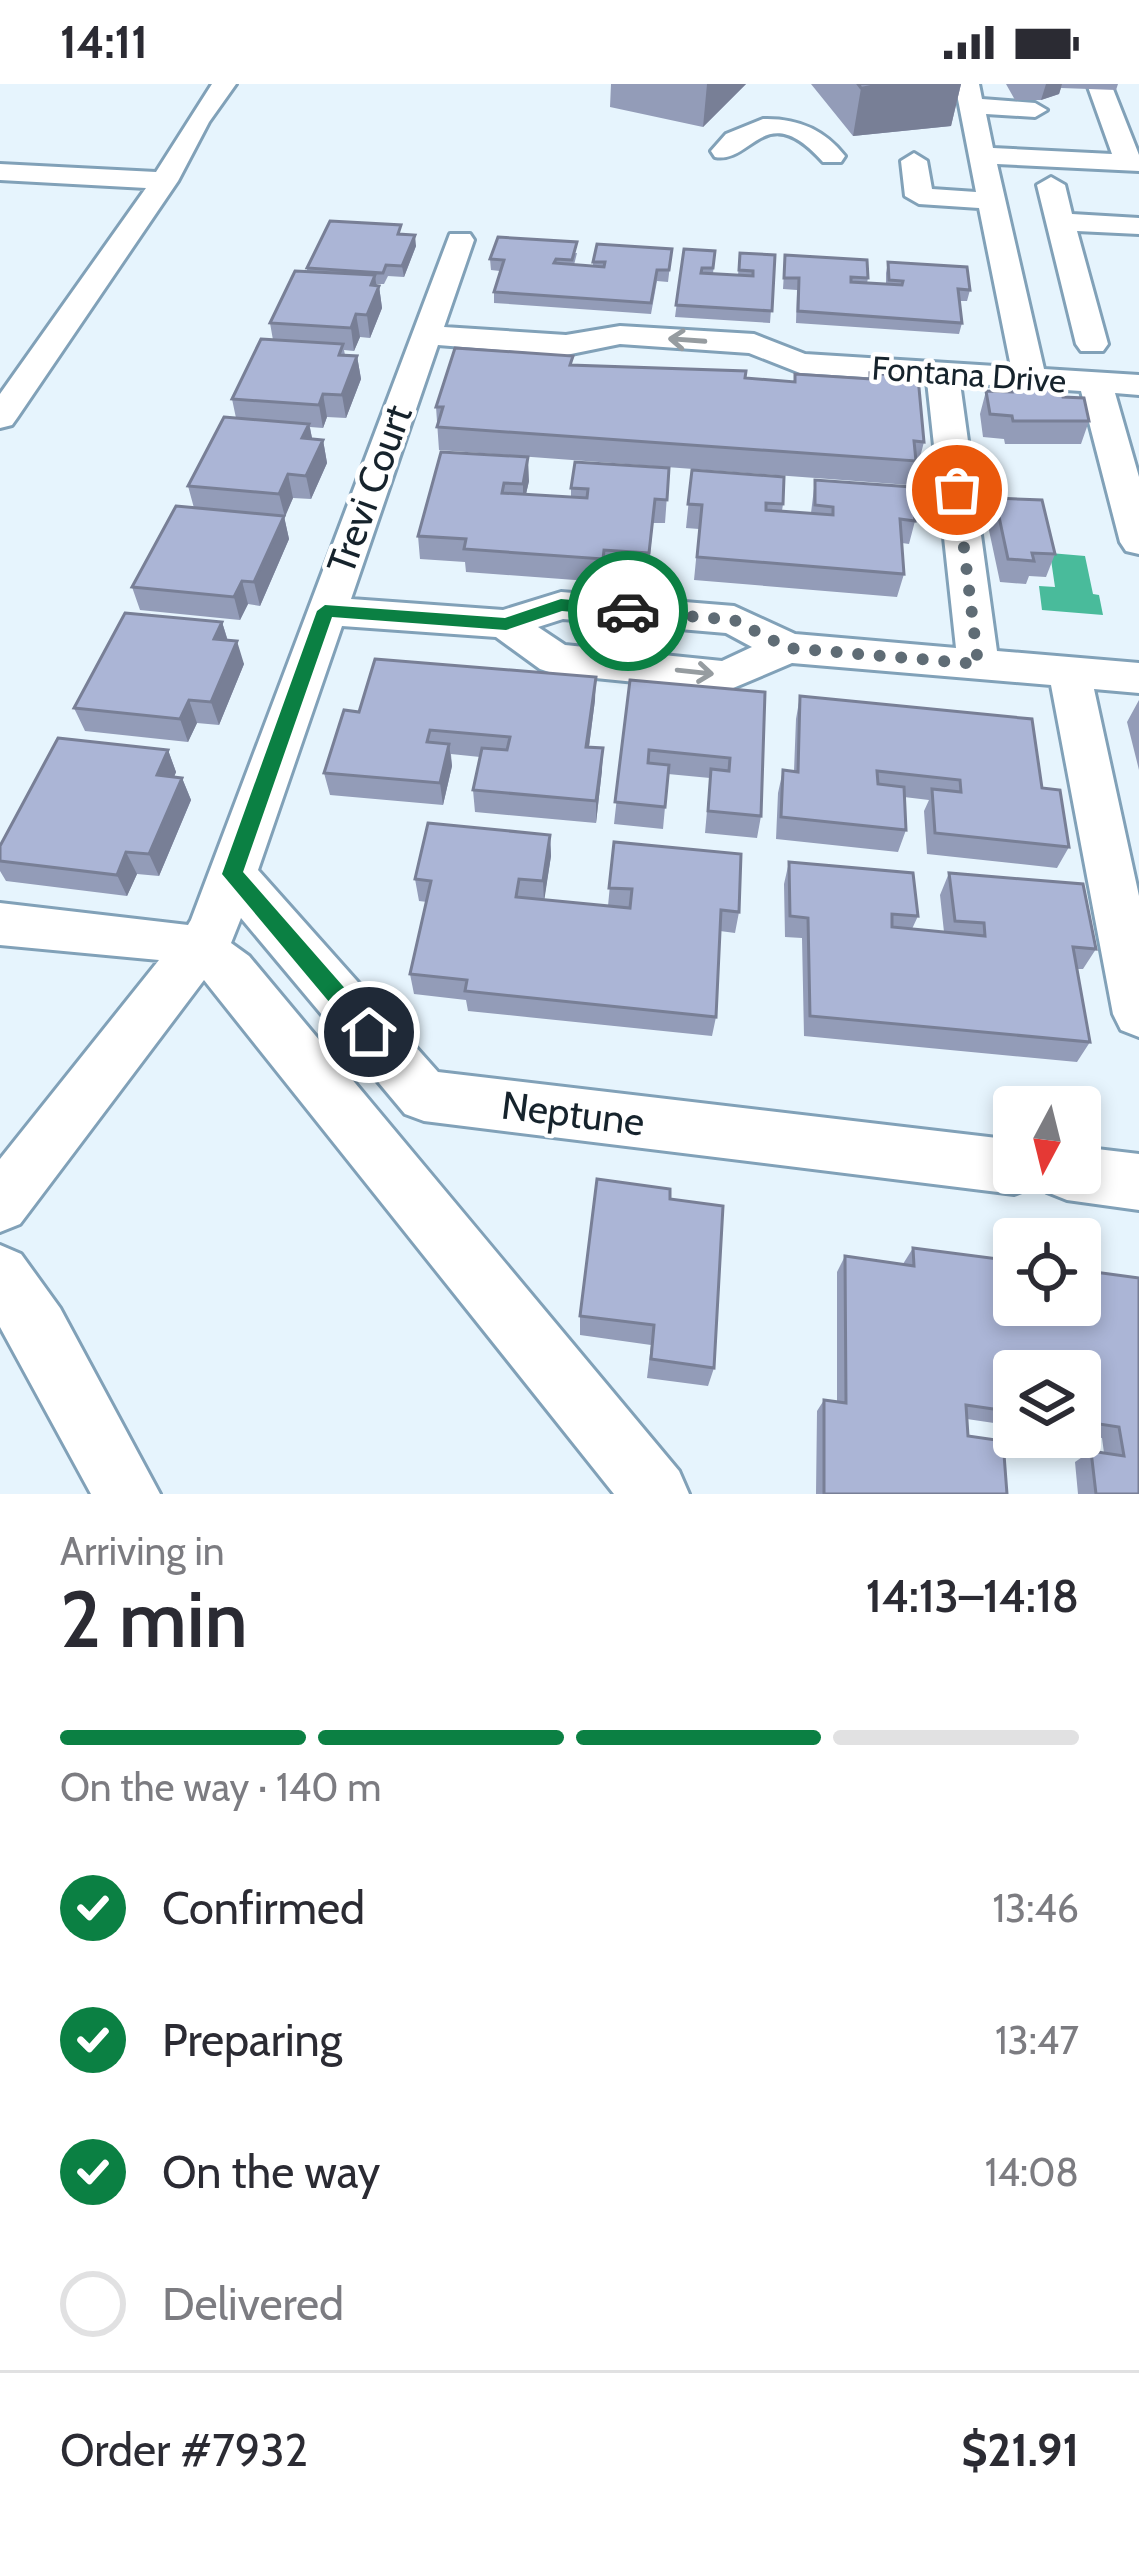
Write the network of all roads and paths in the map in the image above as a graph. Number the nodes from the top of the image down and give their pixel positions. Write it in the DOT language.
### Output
graph roads {
  1 [pos="224,84"];
  2 [pos="1099,84"];
  3 [pos="969,95"];
  4 [pos="1035,110"];
  5 [pos="724,151"];
  6 [pos="982,155"];
  7 [pos="832,157"];
  8 [pos="914,161"];
  9 [pos="1048,163"];
  10 [pos="1134,163"];
  11 [pos="0,172"];
  12 [pos="165,181"];
  13 [pos="992,201"];
  14 [pos="1060,221"];
  15 [pos="1139,226"];
  16 [pos="460,240"];
  17 [pos="424,335"];
  18 [pos="1092,344"];
  19 [pos="566,345"];
  20 [pos="0,362"];
  21 [pos="800,363"];
  22 [pos="38,365"];
  23 [pos="614,369"];
  24 [pos="942,372"];
  25 [pos="1029,377"];
  26 [pos="748,378"];
  27 [pos="1095,382"];
  28 [pos="1139,385"];
  29 [pos="0,418"];
  30 [pos="1139,542"];
  31 [pos="325,611"];
  32 [pos="978,664"];
  33 [pos="1069,672"];
  34 [pos="1139,678"];
  35 [pos="232,874"];
  36 [pos="0,925"];
  37 [pos="202,950"];
  38 [pos="1139,1014"];
  39 [pos="993,1164"];
  40 [pos="1101,1177"];
  41 [pos="1139,1182"];
  42 [pos="0,1204"];
  43 [pos="0,1275"];
  44 [pos="115,1486"];
  45 [pos="656,1494"];
  1 -- 12 [label="street"];
  2 -- 10 [label="street"];
  3 -- 4 [label="street"];
  3 -- 6 [label="street"];
  5 -- 7 [label="street"];
  6 -- 9 [label="street"];
  6 -- 13 [label="street"];
  8 -- 13 [label="street"];
  9 -- 10 [label="street"];
  9 -- 14 [label="street"];
  11 -- 12 [label="street"];
  12 -- 22 [label="street"];
  13 -- 25 [label="street"];
  14 -- 15 [label="street"];
  14 -- 18 [label="street"];
  16 -- 17 [label="street, Trevi Court"];
  17 -- 19 [label="street, Fontana Drive"];
  17 -- 31 [label="street, Trevi Court"];
  21 -- 19 [label="street, Fontana Drive, one-way"];
  19 -- 23 [label="street, Fontana Drive"];
  20 -- 22 [label="street"];
  21 -- 24 [label="street, Fontana Drive"];
  21 -- 26 [label="street, Fontana Drive"];
  22 -- 29 [label="street"];
  24 -- 25 [label="street, Fontana Drive"];
  24 -- 32 [label="street"];
  25 -- 27 [label="street, Fontana Drive"];
  27 -- 28 [label="street, Fontana Drive"];
  27 -- 30 [label="street"];
  31 -- 32 [label="street"];
  31 -- 35 [label="street, Trevi Court"];
  32 -- 33 [label="street"];
  33 -- 34 [label="street"];
  33 -- 38 [label="street"];
  35 -- 37 [label="street, Trevi Court"];
  35 -- 39 [label="street, Neptune"];
  36 -- 37 [label="street"];
  37 -- 42 [label="street, Trevi Court"];
  37 -- 45 [label="street"];
  40 -- 41 [label="street"];
  43 -- 44 [label="street"];
}
